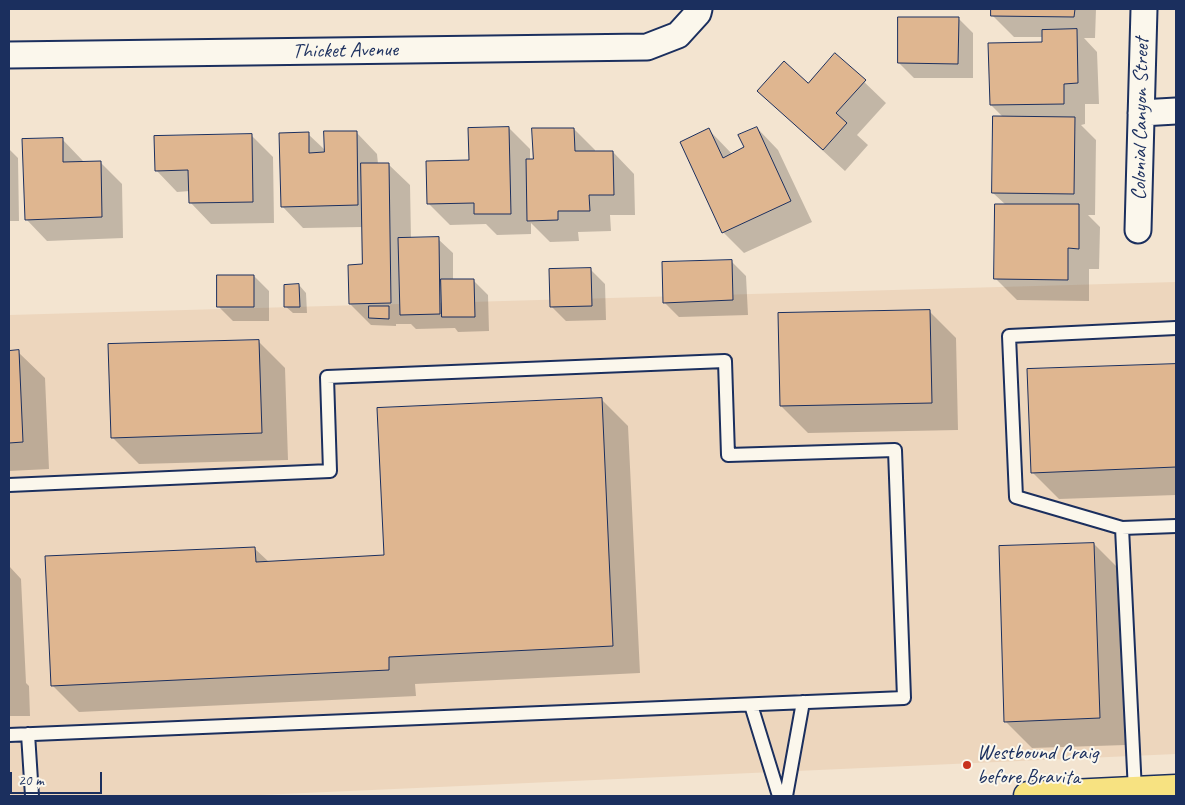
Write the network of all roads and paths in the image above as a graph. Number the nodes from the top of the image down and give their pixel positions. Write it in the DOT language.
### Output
graph roads {
  1 [pos="699,9"];
  2 [pos="1144,9"];
  3 [pos="9,55"];
  4 [pos="1176,111"];
  5 [pos="1141,113"];
  6 [pos="1138,230"];
  7 [pos="1176,328"];
  8 [pos="9,485"];
  9 [pos="1176,526"];
  10 [pos="1122,528"];
  11 [pos="802,702"];
  12 [pos="751,704"];
  13 [pos="28,734"];
  14 [pos="9,735"];
  15 [pos="1176,789"];
  16 [pos="1135,791"];
  17 [pos="32,796"];
  18 [pos="779,796"];
  19 [pos="786,796"];
  20 [pos="1028,796"];
  1 -- 3 [label="street, Thicket Avenue"];
  2 -- 5 [label="street, Colonial Canyon Street"];
  4 -- 5 [label="street"];
  5 -- 6 [label="street, Colonial Canyon Street"];
  7 -- 10 [label="lane"];
  8 -- 11 [label="lane"];
  9 -- 10 [label="lane"];
  10 -- 16 [label="lane"];
  11 -- 12 [label="lane"];
  11 -- 19 [label="lane"];
  12 -- 13 [label="lane"];
  12 -- 18 [label="lane"];
  13 -- 14 [label="lane"];
  13 -- 17 [label="lane"];
  15 -- 16 [label="main road"];
  16 -- 20 [label="main road"];
}
